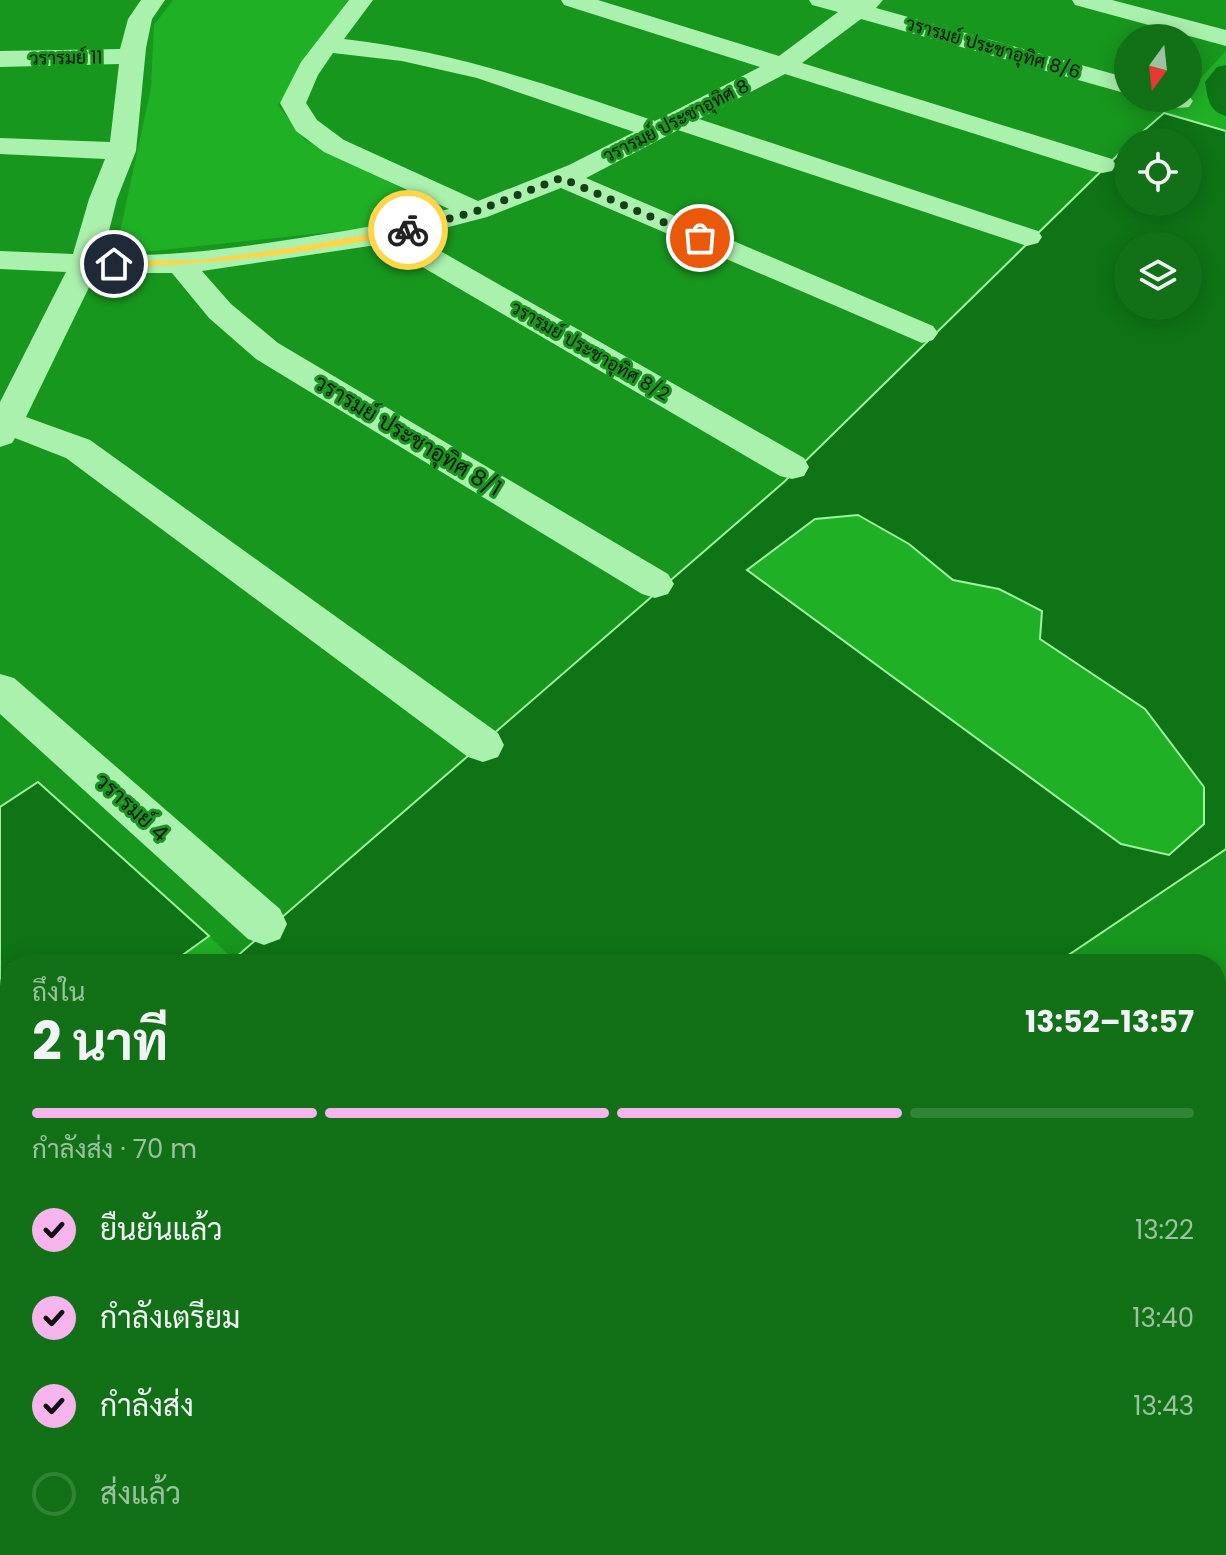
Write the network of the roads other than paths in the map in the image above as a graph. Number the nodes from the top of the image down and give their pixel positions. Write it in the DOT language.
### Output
graph roads {
  1 [pos="153,0"];
  2 [pos="361,0"];
  3 [pos="573,0"];
  4 [pos="821,0"];
  5 [pos="1084,0"];
  6 [pos="865,5"];
  7 [pos="1226,38"];
  8 [pos="327,45"];
  9 [pos="133,56"];
  10 [pos="0,59"];
  11 [pos="785,64"];
  12 [pos="1114,82"];
  13 [pos="668,126"];
  14 [pos="0,146"];
  15 [pos="122,151"];
  16 [pos="1102,165"];
  17 [pos="561,178"];
  18 [pos="477,211"];
  19 [pos="388,234"];
  20 [pos="1027,237"];
  21 [pos="0,260"];
  22 [pos="86,263"];
  23 [pos="180,263"];
  24 [pos="922,333"];
  25 [pos="3,426"];
  26 [pos="792,467"];
  27 [pos="655,584"];
  28 [pos="0,690"];
  29 [pos="483,745"];
  30 [pos="264,924"];
  1 -- 9 [label="street"];
  2 -- 8 [label="street"];
  3 -- 11 [label="street"];
  4 -- 6 [label="street, วรารมย์ ประชาอุทิศ 8/6"];
  5 -- 7 [label="street"];
  6 -- 11 [label="street, วรารมย์ ประชาอุทิศ 8"];
  6 -- 12 [label="street, วรารมย์ ประชาอุทิศ 8/6"];
  8 -- 13 [label="street"];
  8 -- 18 [label="street"];
  9 -- 10 [label="street, วรารมย์ 11"];
  9 -- 15 [label="street"];
  11 -- 13 [label="street, วรารมย์ ประชาอุทิศ 8"];
  11 -- 16 [label="street"];
  13 -- 17 [label="street, วรารมย์ ประชาอุทิศ 8"];
  13 -- 20 [label="street"];
  14 -- 15 [label="street"];
  15 -- 22 [label="street"];
  17 -- 18 [label="street, วรารมย์ ประชาอุทิศ 8"];
  17 -- 24 [label="street"];
  18 -- 19 [label="street, วรารมย์ ประชาอุทิศ 8"];
  19 -- 23 [label="street, วรารมย์ ประชาอุทิศ 8"];
  19 -- 26 [label="street, วรารมย์ ประชาอุทิศ 8/2"];
  21 -- 22 [label="street, วรารมย์ ประชาอุทิศ 8"];
  22 -- 23 [label="street, วรารมย์ ประชาอุทิศ 8"];
  22 -- 25 [label="street"];
  23 -- 27 [label="street, วรารมย์ ประชาอุทิศ 8/1"];
  25 -- 29 [label="street"];
  28 -- 30 [label="street, วรารมย์ 4"];
}
